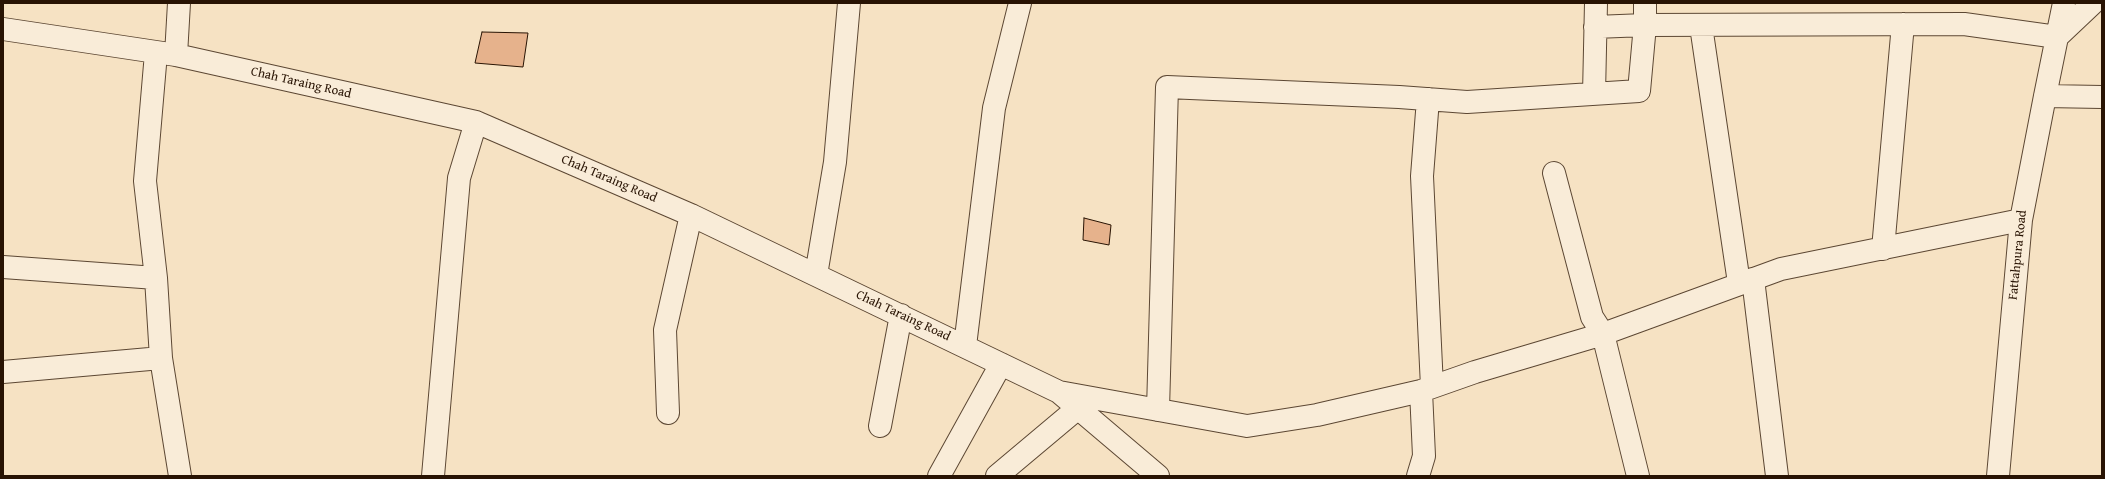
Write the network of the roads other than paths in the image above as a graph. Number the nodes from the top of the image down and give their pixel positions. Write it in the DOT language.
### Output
graph roads {
  1 [pos="179,3"];
  2 [pos="849,3"];
  3 [pos="1020,3"];
  4 [pos="1596,3"];
  5 [pos="1645,3"];
  6 [pos="2064,3"];
  7 [pos="2093,3"];
  8 [pos="1903,24"];
  9 [pos="1644,25"];
  10 [pos="1701,26"];
  11 [pos="1595,27"];
  12 [pos="3,29"];
  13 [pos="2057,37"];
  14 [pos="166,54"];
  15 [pos="1594,94"];
  16 [pos="2045,96"];
  17 [pos="2102,98"];
  18 [pos="1428,99"];
  19 [pos="476,122"];
  20 [pos="1554,173"];
  21 [pos="691,215"];
  22 [pos="2021,220"];
  23 [pos="1883,249"];
  24 [pos="3,267"];
  25 [pos="816,275"];
  26 [pos="156,278"];
  27 [pos="1746,281"];
  28 [pos="901,315"];
  29 [pos="1603,334"];
  30 [pos="965,346"];
  31 [pos="161,358"];
  32 [pos="1001,364"];
  33 [pos="3,372"];
  34 [pos="1426,389"];
  35 [pos="1059,392"];
  36 [pos="1078,408"];
  37 [pos="1158,410"];
  38 [pos="668,413"];
  39 [pos="880,426"];
  40 [pos="180,476"];
  41 [pos="433,476"];
  42 [pos="939,476"];
  43 [pos="997,476"];
  44 [pos="1158,476"];
  45 [pos="1418,476"];
  46 [pos="1638,476"];
  47 [pos="1777,476"];
  48 [pos="1998,476"];
  1 -- 14 [label="street"];
  2 -- 25 [label="street"];
  3 -- 30 [label="street"];
  4 -- 11 [label="street"];
  5 -- 9 [label="street"];
  6 -- 13 [label="street, Fattahpura Road"];
  7 -- 13 [label="street"];
  8 -- 10 [label="street"];
  8 -- 13 [label="street"];
  8 -- 23 [label="street"];
  9 -- 10 [label="street"];
  9 -- 11 [label="street"];
  9 -- 15 [label="street"];
  10 -- 27 [label="street"];
  11 -- 15 [label="street"];
  12 -- 14 [label="street, Chah Taraing Road"];
  13 -- 16 [label="street, Fattahpura Road"];
  14 -- 19 [label="street, Chah Taraing Road"];
  14 -- 26 [label="street"];
  15 -- 18 [label="street"];
  16 -- 17 [label="street"];
  16 -- 22 [label="street, Fattahpura Road"];
  18 -- 34 [label="street"];
  18 -- 37 [label="street"];
  19 -- 21 [label="street, Chah Taraing Road"];
  19 -- 41 [label="street"];
  20 -- 29 [label="street"];
  21 -- 25 [label="street, Chah Taraing Road"];
  21 -- 38 [label="street"];
  22 -- 23 [label="street"];
  22 -- 48 [label="street, Fattahpura Road"];
  23 -- 27 [label="street"];
  24 -- 26 [label="street"];
  25 -- 28 [label="street, Chah Taraing Road"];
  26 -- 31 [label="street"];
  27 -- 29 [label="street"];
  27 -- 47 [label="street"];
  28 -- 30 [label="street, Chah Taraing Road"];
  28 -- 39 [label="street"];
  29 -- 34 [label="street"];
  29 -- 46 [label="street"];
  30 -- 32 [label="street, Chah Taraing Road"];
  31 -- 33 [label="street"];
  31 -- 40 [label="street"];
  32 -- 35 [label="street, Chah Taraing Road"];
  32 -- 42 [label="street"];
  34 -- 37 [label="street"];
  34 -- 45 [label="street"];
  35 -- 36 [label="street, Chah Taraing Road"];
  35 -- 37 [label="street"];
  36 -- 43 [label="street"];
  36 -- 44 [label="street, Chah Taraing Road"];
}
